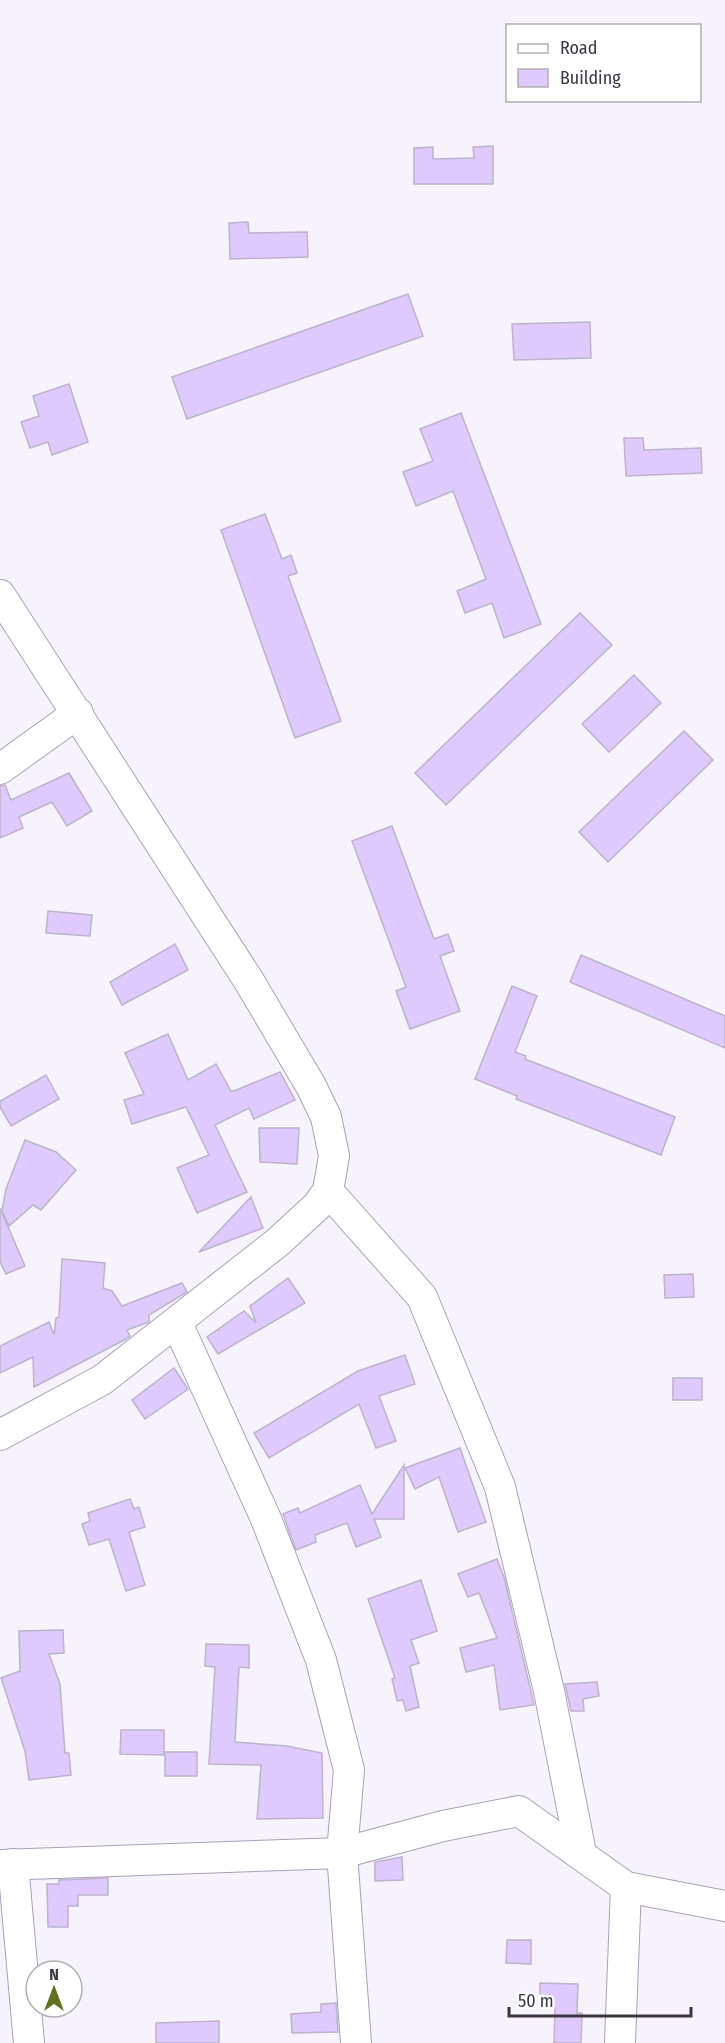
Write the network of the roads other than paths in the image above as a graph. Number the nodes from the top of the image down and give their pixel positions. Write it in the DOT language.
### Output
graph roads {
  1 [pos="0,595"];
  2 [pos="78,713"];
  3 [pos="0,769"];
  4 [pos="328,1191"];
  5 [pos="177,1323"];
  6 [pos="0,1435"];
  7 [pos="342,1853"];
  8 [pos="581,1853"];
  9 [pos="7,1865"];
  10 [pos="626,1887"];
  11 [pos="725,1906"];
  12 [pos="29,2043"];
  13 [pos="356,2043"];
  14 [pos="620,2043"];
  1 -- 2 [label="street"];
  2 -- 3 [label="street"];
  2 -- 4 [label="street"];
  4 -- 5 [label="street"];
  4 -- 8 [label="street"];
  5 -- 6 [label="street"];
  5 -- 7 [label="street"];
  7 -- 8 [label="street"];
  7 -- 9 [label="street"];
  7 -- 13 [label="street"];
  8 -- 10 [label="street"];
  9 -- 12 [label="street"];
  10 -- 11 [label="street"];
  10 -- 14 [label="street"];
}
